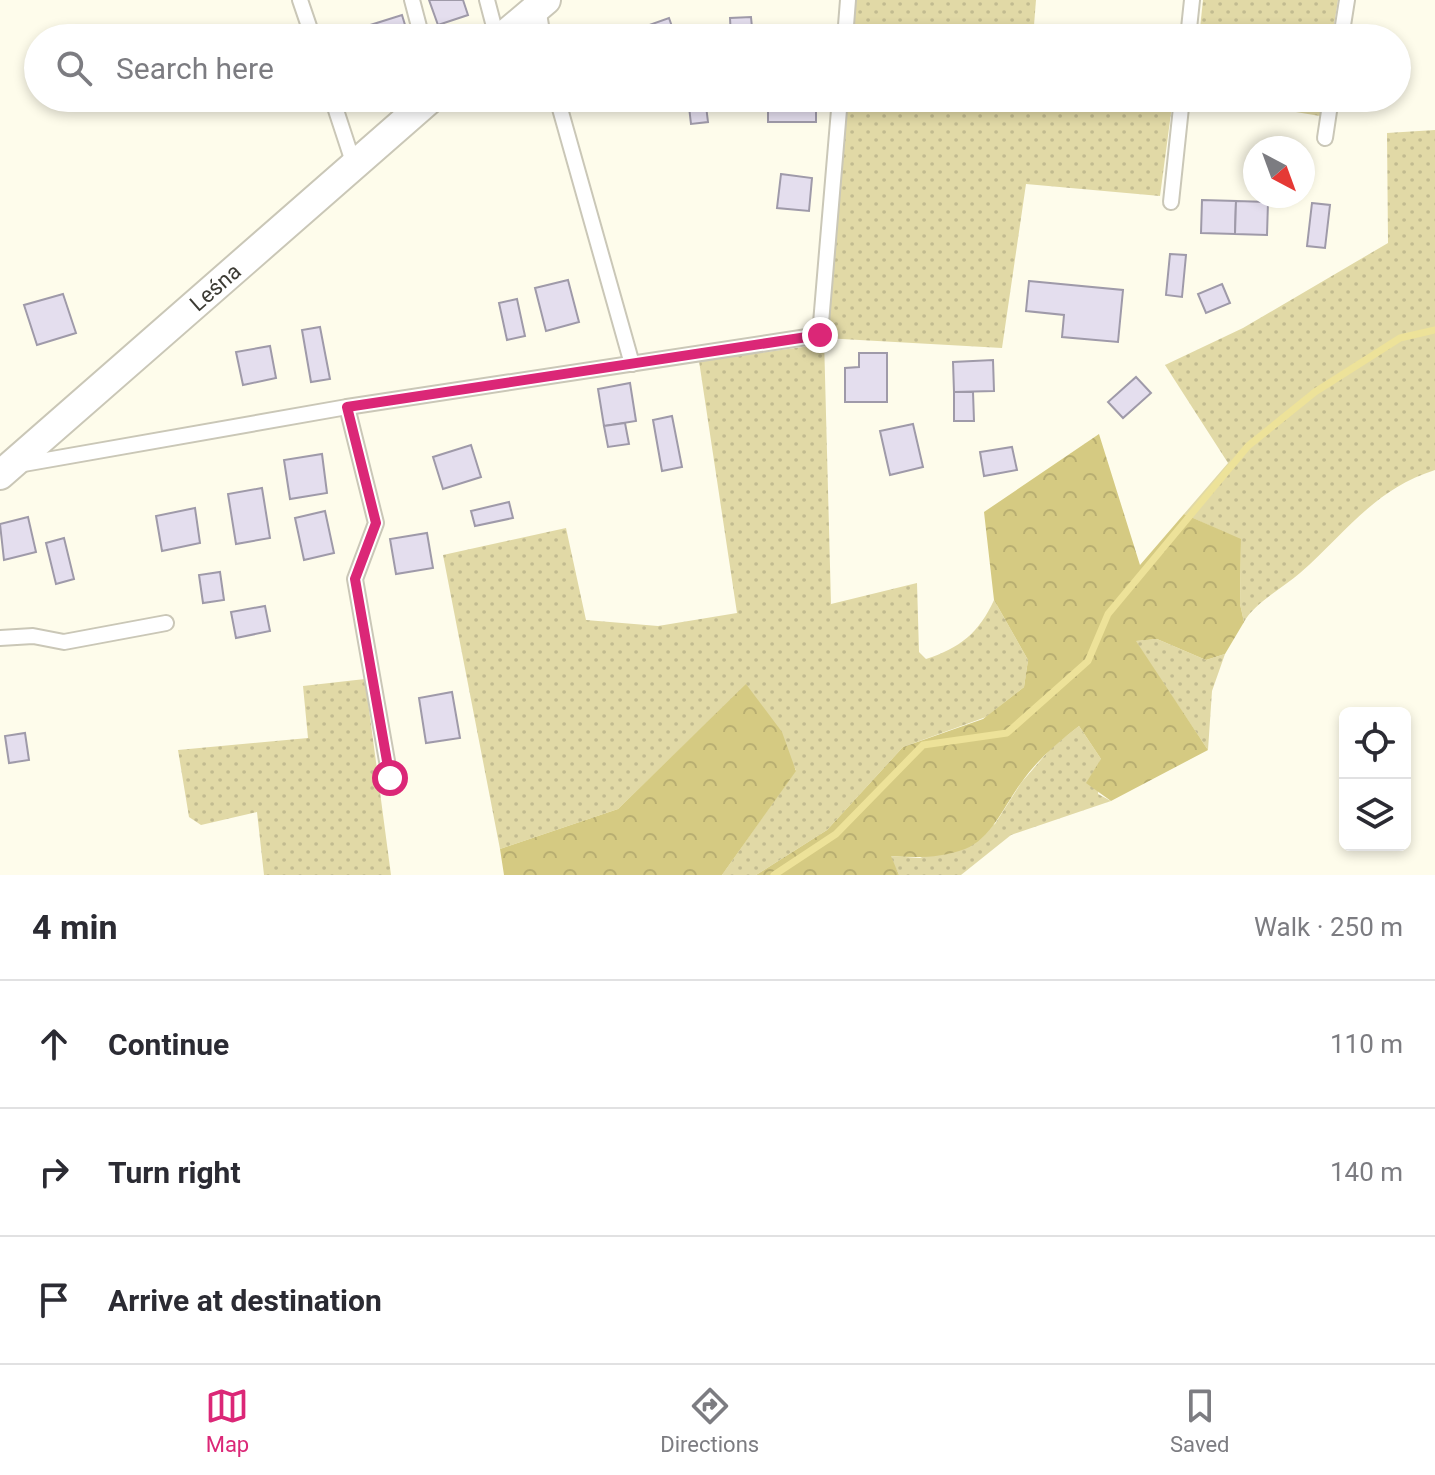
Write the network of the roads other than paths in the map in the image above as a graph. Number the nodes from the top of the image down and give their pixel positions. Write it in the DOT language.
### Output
graph roads {
  1 [pos="300,0"];
  2 [pos="412,0"];
  3 [pos="487,0"];
  4 [pos="848,0"];
  5 [pos="1192,0"];
  6 [pos="1347,0"];
  7 [pos="542,3"];
  8 [pos="308,24"];
  9 [pos="418,24"];
  10 [pos="495,24"];
  11 [pos="516,24"];
  12 [pos="543,24"];
  13 [pos="846,24"];
  14 [pos="1189,24"];
  15 [pos="1343,24"];
  16 [pos="337,112"];
  17 [pos="415,112"];
  18 [pos="561,112"];
  19 [pos="839,112"];
  20 [pos="1181,112"];
  21 [pos="1329,112"];
  22 [pos="1325,138"];
  23 [pos="354,165"];
  24 [pos="1171,202"];
  25 [pos="632,364"];
  26 [pos="347,407"];
  27 [pos="5,471"];
  28 [pos="166,623"];
  29 [pos="0,638"];
  30 [pos="390,778"];
  1 -- 8 [label="lane"];
  2 -- 9 [label="lane"];
  3 -- 10 [label="lane"];
  4 -- 13 [label="lane"];
  5 -- 14 [label="lane"];
  6 -- 15 [label="lane"];
  7 -- 11 [label="street"];
  7 -- 12 [label="lane"];
  16 -- 23 [label="lane"];
  17 -- 23 [label="street, Leśna"];
  18 -- 25 [label="lane"];
  19 -- 25 [label="lane"];
  20 -- 24 [label="lane"];
  21 -- 22 [label="lane"];
  23 -- 27 [label="street, Leśna"];
  25 -- 26 [label="lane"];
  26 -- 27 [label="lane"];
  26 -- 30 [label="lane"];
  28 -- 29 [label="lane"];
}
